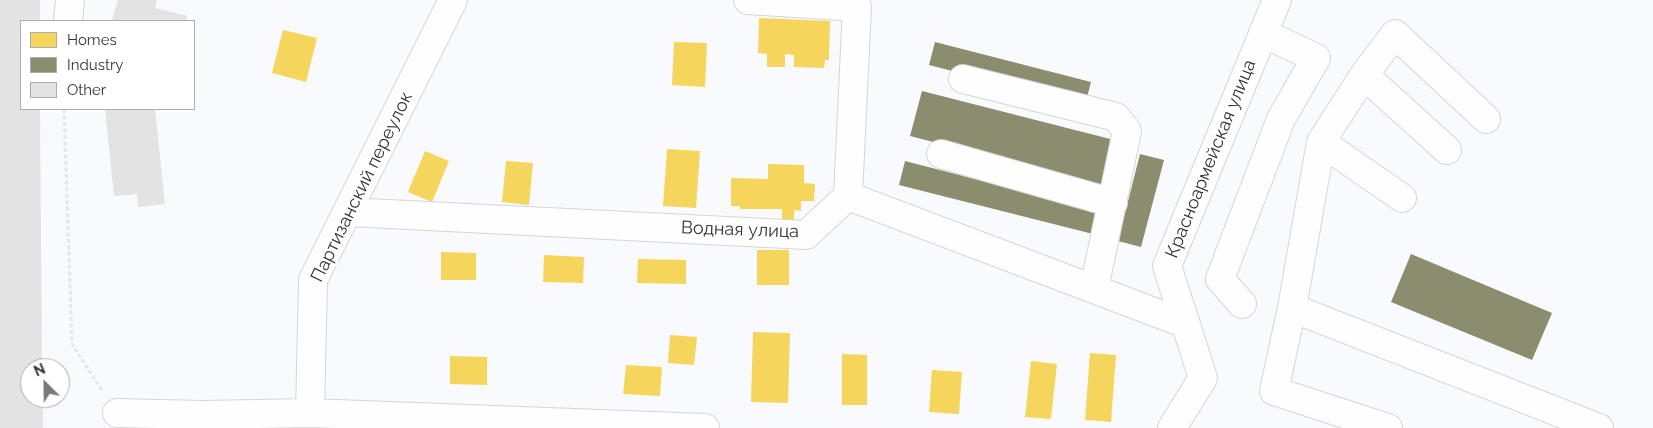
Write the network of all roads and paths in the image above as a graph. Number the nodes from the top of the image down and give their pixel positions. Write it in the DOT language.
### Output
graph roads {
  1 [pos="70,0"];
  2 [pos="453,0"];
  3 [pos="748,0"];
  4 [pos="1277,0"];
  5 [pos="68,20"];
  6 [pos="1263,33"];
  7 [pos="1364,75"];
  8 [pos="963,78"];
  9 [pos="64,110"];
  10 [pos="1486,119"];
  11 [pos="1321,142"];
  12 [pos="1447,150"];
  13 [pos="940,154"];
  14 [pos="848,196"];
  15 [pos="1402,198"];
  16 [pos="1113,202"];
  17 [pos="348,212"];
  18 [pos="1094,290"];
  19 [pos="1242,304"];
  20 [pos="1292,308"];
  21 [pos="1186,324"];
  22 [pos="117,413"];
  23 [pos="310,413"];
  24 [pos="194,422"];
  25 [pos="705,428"];
  26 [pos="1172,428"];
  27 [pos="1388,428"];
  28 [pos="1599,428"];
  1 -- 5 [label="street"];
  2 -- 17 [label="street, Партизанский переулок"];
  3 -- 14 [label="street"];
  4 -- 6 [label="street, Красноармейская улица"];
  6 -- 19 [label="street"];
  6 -- 21 [label="street, Красноармейская улица"];
  7 -- 10 [label="street"];
  7 -- 11 [label="street"];
  7 -- 12 [label="street"];
  8 -- 16 [label="street"];
  9 -- 22 [label="path"];
  11 -- 15 [label="street"];
  11 -- 20 [label="street"];
  13 -- 16 [label="street"];
  14 -- 17 [label="street, Водная улица"];
  14 -- 18 [label="street"];
  16 -- 18 [label="street"];
  17 -- 23 [label="street, Партизанский переулок"];
  18 -- 21 [label="street"];
  20 -- 27 [label="street"];
  20 -- 28 [label="street"];
  21 -- 26 [label="street, Красноармейская улица"];
  22 -- 24 [label="street"];
  23 -- 24 [label="street"];
  23 -- 25 [label="street"];
}
